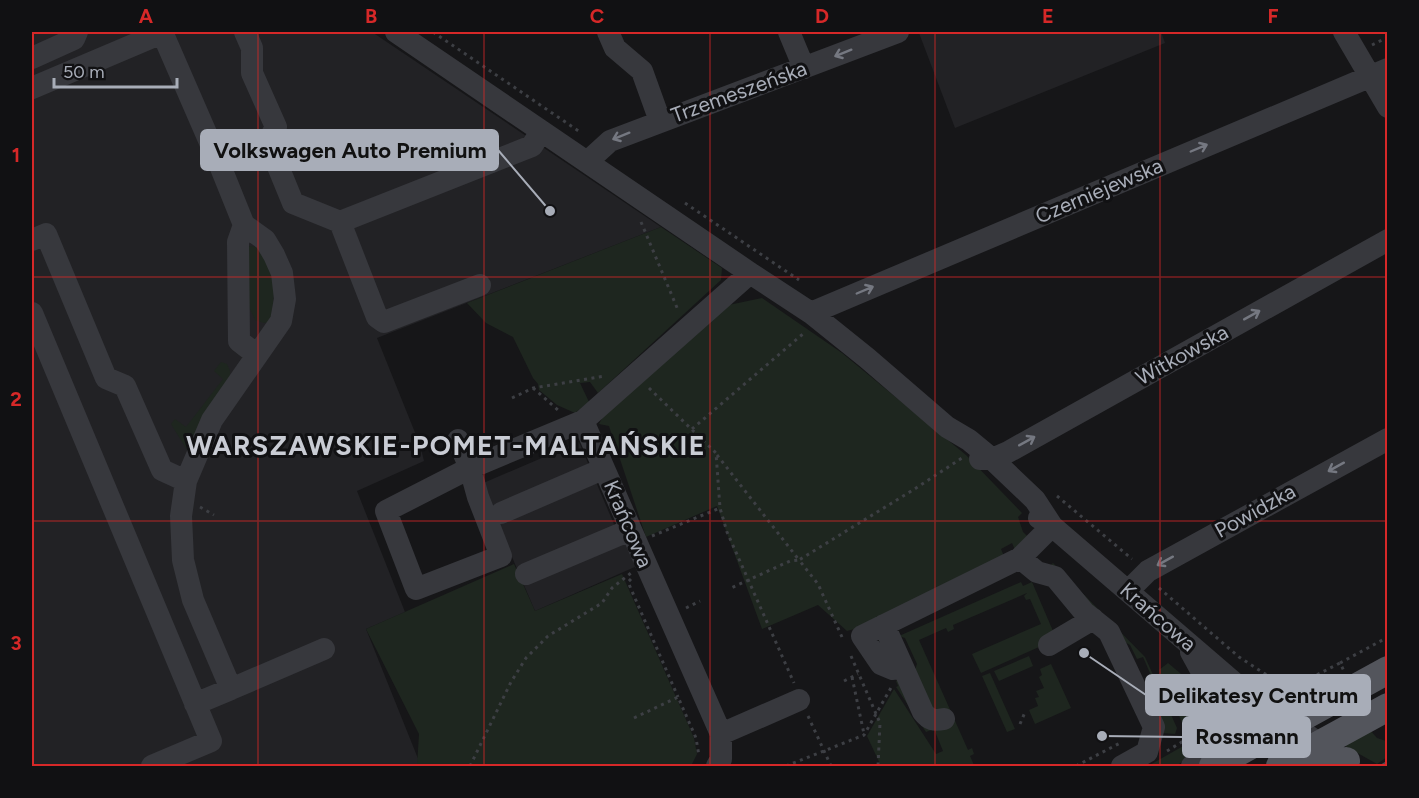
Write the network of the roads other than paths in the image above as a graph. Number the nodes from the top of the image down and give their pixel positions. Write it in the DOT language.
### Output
graph roads {
  1 [pos="76,32"];
  2 [pos="163,32"];
  3 [pos="245,32"];
  4 [pos="396,32"];
  5 [pos="608,32"];
  6 [pos="789,32"];
  7 [pos="898,32"];
  8 [pos="1344,32"];
  9 [pos="34,49"];
  10 [pos="804,68"];
  11 [pos="1379,72"];
  12 [pos="32,88"];
  13 [pos="1388,108"];
  14 [pos="660,121"];
  15 [pos="541,131"];
  16 [pos="268,142"];
  17 [pos="595,154"];
  18 [pos="219,163"];
  19 [pos="340,222"];
  20 [pos="244,225"];
  21 [pos="32,240"];
  22 [pos="1388,240"];
  23 [pos="750,273"];
  24 [pos="480,285"];
  25 [pos="820,309"];
  26 [pos="32,313"];
  27 [pos="257,356"];
  28 [pos="575,417"];
  29 [pos="1388,439"];
  30 [pos="458,440"];
  31 [pos="977,457"];
  32 [pos="470,468"];
  33 [pos="603,469"];
  34 [pos="186,481"];
  35 [pos="501,513"];
  36 [pos="1052,526"];
  37 [pos="638,534"];
  38 [pos="1020,558"];
  39 [pos="526,574"];
  40 [pos="1128,591"];
  41 [pos="1093,619"];
  42 [pos="1185,640"];
  43 [pos="1049,645"];
  44 [pos="324,650"];
  45 [pos="1388,670"];
  46 [pos="1350,681"];
  47 [pos="231,689"];
  48 [pos="801,702"];
  49 [pos="195,704"];
  50 [pos="1388,707"];
  51 [pos="944,719"];
  52 [pos="1290,723"];
  53 [pos="721,734"];
  54 [pos="1318,755"];
  55 [pos="1257,761"];
  56 [pos="708,763"];
  57 [pos="1350,764"];
  58 [pos="152,766"];
  59 [pos="1122,766"];
  60 [pos="1192,766"];
  61 [pos="1213,766"];
  1 -- 9 [label="street"];
  2 -- 12 [label="street"];
  2 -- 18 [label="street"];
  3 -- 16 [label="street"];
  4 -- 15 [label="street, Krańcowa"];
  5 -- 14 [label="street"];
  6 -- 10 [label="street"];
  7 -- 10 [label="street, Trzemeszeńska, one-way"];
  8 -- 11 [label="street"];
  10 -- 14 [label="street, Trzemeszeńska"];
  11 -- 13 [label="street"];
  25 -- 11 [label="street, Czerniejewska, one-way"];
  14 -- 17 [label="street, Trzemeszeńska, one-way"];
  15 -- 17 [label="street, Krańcowa"];
  15 -- 19 [label="street"];
  16 -- 18 [label="street"];
  16 -- 19 [label="street"];
  17 -- 23 [label="street, Krańcowa"];
  18 -- 20 [label="street"];
  19 -- 24 [label="street"];
  20 -- 27 [label="street"];
  20 -- 27 [label="street"];
  21 -- 34 [label="street"];
  31 -- 22 [label="street, Witkowska, one-way"];
  23 -- 25 [label="street, Krańcowa"];
  23 -- 28 [label="street"];
  25 -- 31 [label="street, Krańcowa"];
  26 -- 49 [label="street"];
  27 -- 34 [label="street"];
  28 -- 32 [label="street"];
  28 -- 33 [label="street, Krańcowa"];
  29 -- 40 [label="street, Powidzka, one-way"];
  30 -- 32 [label="street"];
  31 -- 36 [label="street, Krańcowa"];
  32 -- 32 [label="street"];
  33 -- 35 [label="street"];
  33 -- 37 [label="street, Krańcowa"];
  34 -- 47 [label="street"];
  36 -- 38 [label="street"];
  36 -- 40 [label="street, Krańcowa"];
  37 -- 39 [label="street"];
  37 -- 53 [label="street, Krańcowa"];
  38 -- 41 [label="street"];
  38 -- 51 [label="street"];
  40 -- 42 [label="street, Krańcowa"];
  41 -- 43 [label="street"];
  41 -- 59 [label="street"];
  42 -- 52 [label="street, Krańcowa"];
  42 -- 60 [label="street"];
  44 -- 47 [label="street"];
  45 -- 46 [label="main road"];
  46 -- 52 [label="main road"];
  46 -- 54 [label="main road"];
  47 -- 49 [label="street"];
  48 -- 53 [label="street"];
  49 -- 58 [label="street"];
  50 -- 54 [label="main road"];
  52 -- 54 [label="street, Krańcowa"];
  52 -- 55 [label="main road"];
  53 -- 56 [label="street, Krańcowa"];
  54 -- 55 [label="main road"];
  54 -- 57 [label="main road"];
  55 -- 61 [label="main road"];
}
